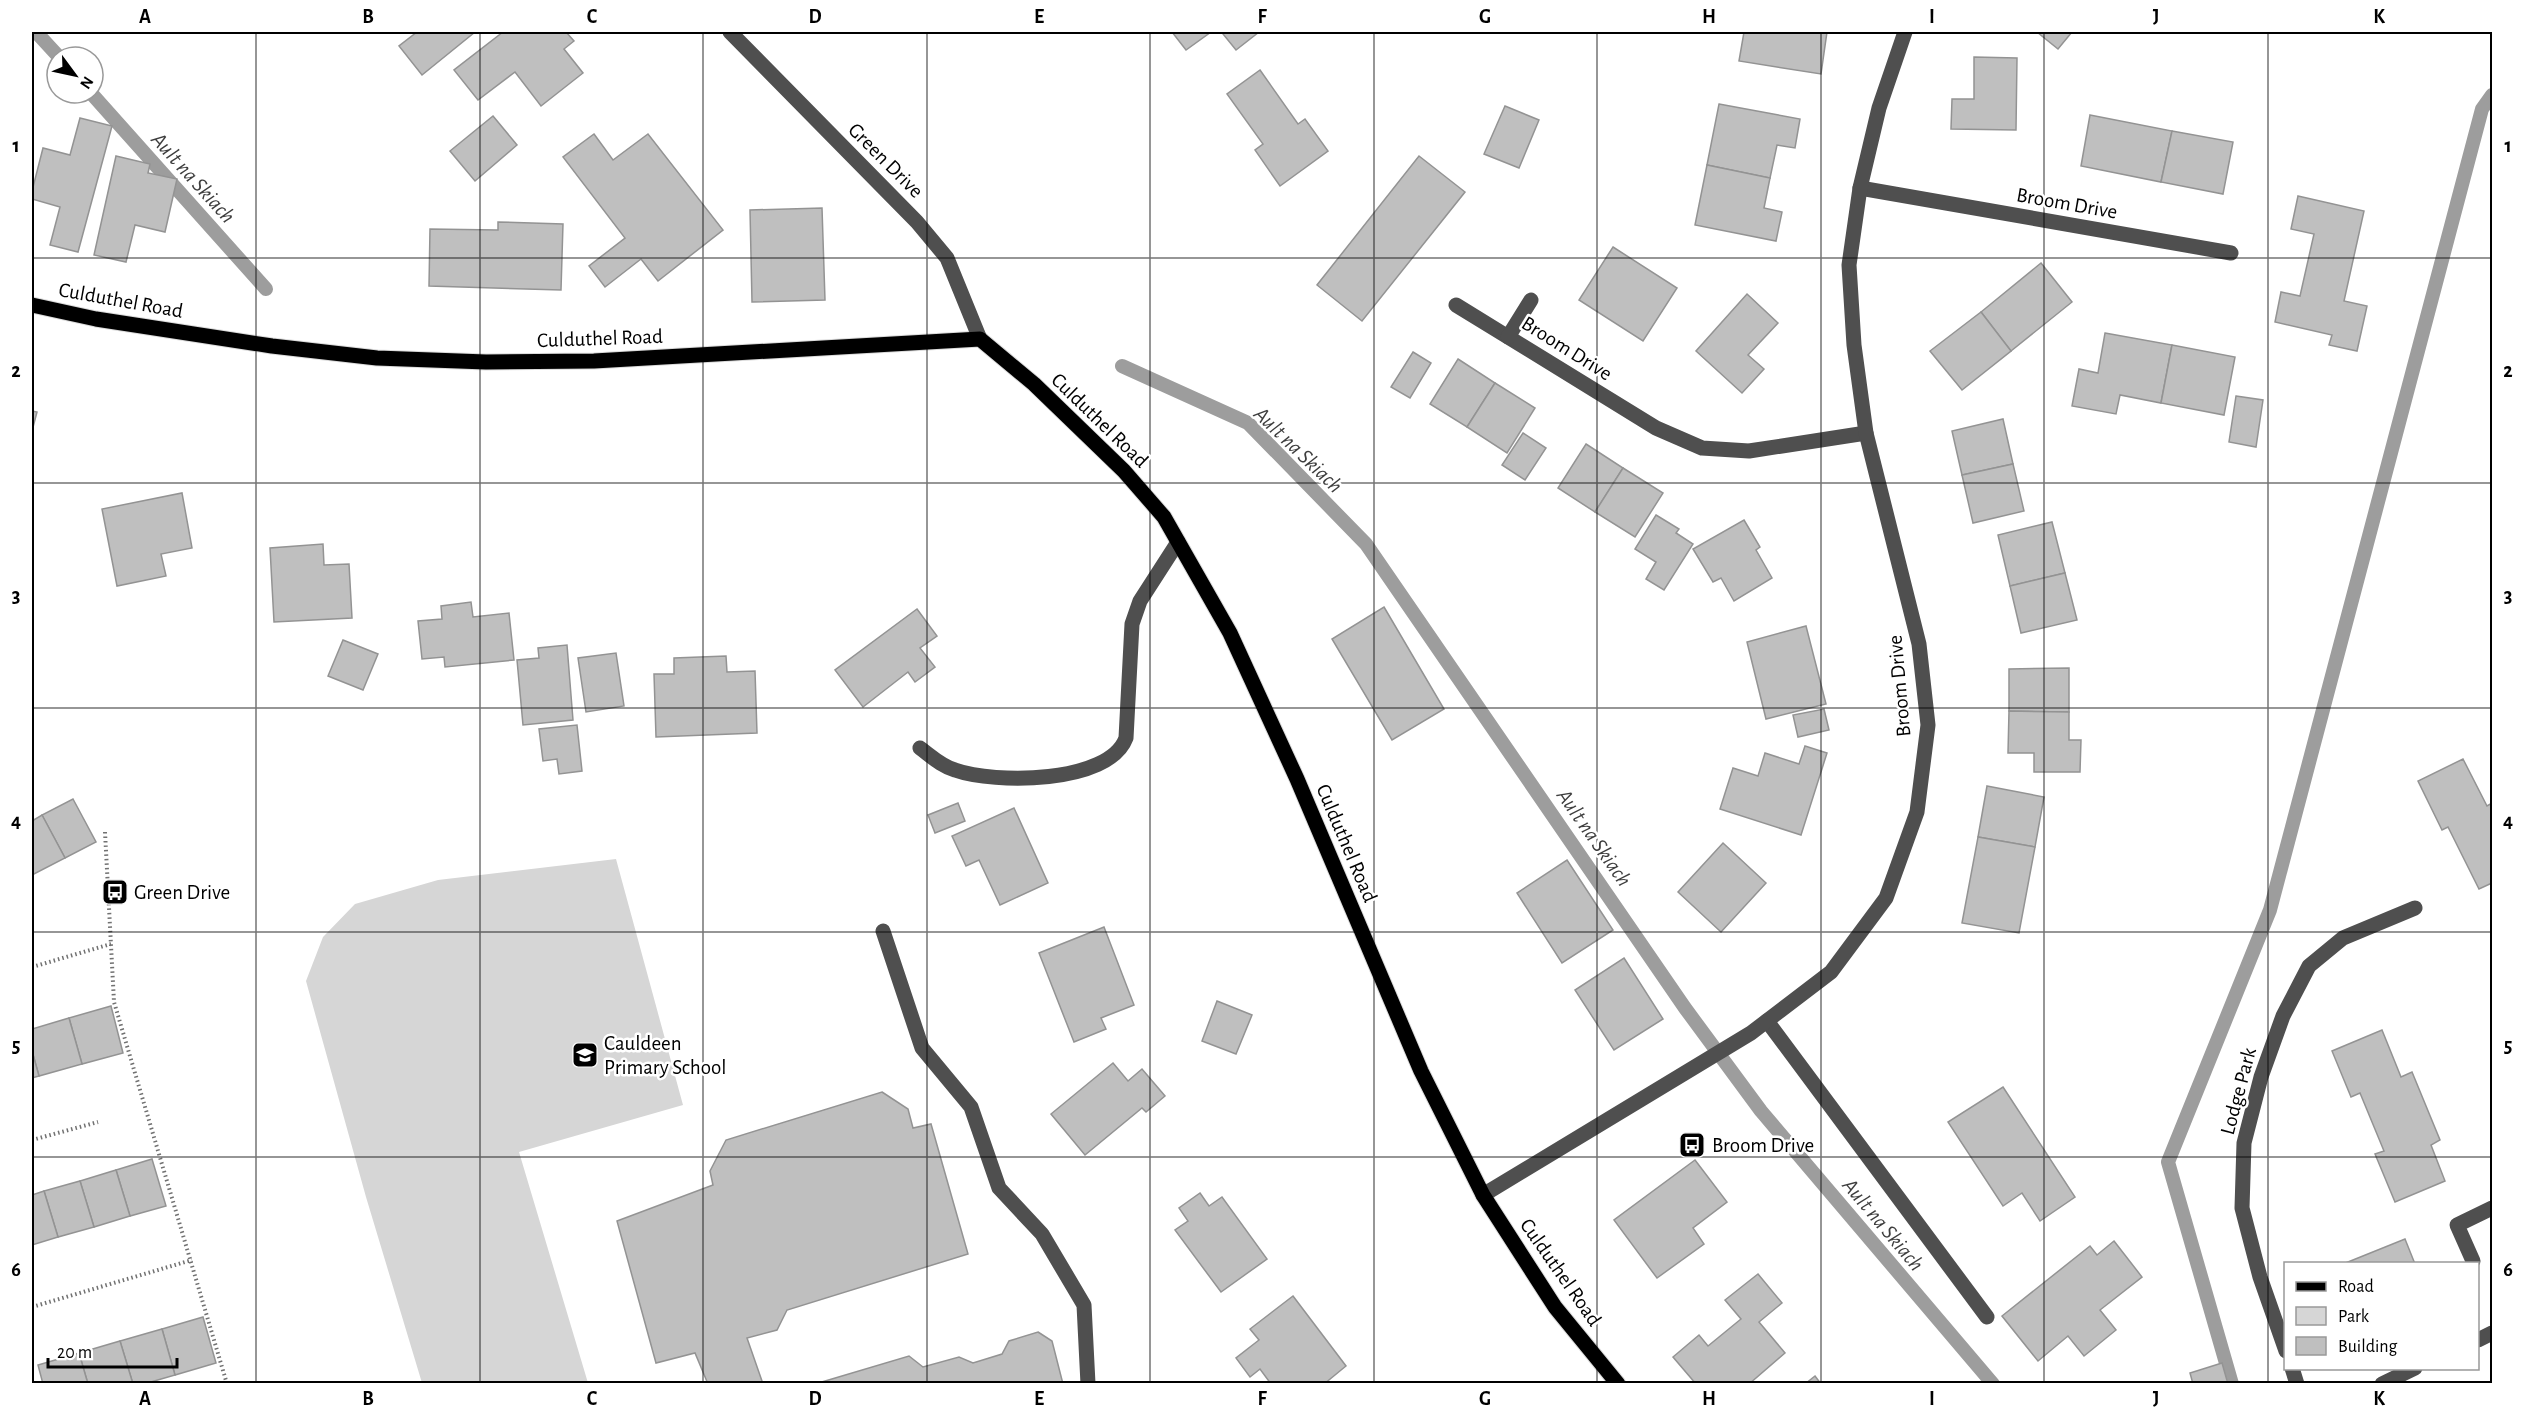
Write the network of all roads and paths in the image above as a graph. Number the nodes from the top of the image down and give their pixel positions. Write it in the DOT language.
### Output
graph roads {
  1 [pos="730,32"];
  2 [pos="1905,32"];
  3 [pos="1860,188"];
  4 [pos="2231,253"];
  5 [pos="1531,300"];
  6 [pos="32,305"];
  7 [pos="1456,305"];
  8 [pos="1508,337"];
  9 [pos="980,339"];
  10 [pos="1866,433"];
  11 [pos="1178,542"];
  12 [pos="920,748"];
  13 [pos="105,832"];
  14 [pos="2415,908"];
  15 [pos="883,931"];
  16 [pos="111,944"];
  17 [pos="32,967"];
  18 [pos="1767,1021"];
  19 [pos="98,1122"];
  20 [pos="32,1140"];
  21 [pos="1483,1195"];
  22 [pos="2493,1209"];
  23 [pos="192,1260"];
  24 [pos="2473,1261"];
  25 [pos="32,1307"];
  26 [pos="1987,1317"];
  27 [pos="2493,1334"];
  28 [pos="2479,1340"];
  29 [pos="2284,1345"];
  30 [pos="2411,1370"];
  31 [pos="227,1383"];
  32 [pos="1088,1383"];
  33 [pos="1618,1383"];
  34 [pos="2382,1383"];
  1 -- 9 [label="street, Green Drive"];
  2 -- 3 [label="street, Broom Drive"];
  3 -- 4 [label="street, Broom Drive"];
  3 -- 10 [label="street, Broom Drive"];
  5 -- 8 [label="street"];
  6 -- 9 [label="main road, Culduthel Road"];
  7 -- 8 [label="street, Broom Drive"];
  8 -- 10 [label="street, Broom Drive"];
  9 -- 11 [label="main road, Culduthel Road"];
  10 -- 18 [label="street, Broom Drive"];
  11 -- 12 [label="street"];
  11 -- 21 [label="main road, Culduthel Road"];
  13 -- 16 [label="path"];
  14 -- 29 [label="street, Lodge Park"];
  15 -- 32 [label="street"];
  16 -- 17 [label="path"];
  16 -- 23 [label="path"];
  18 -- 21 [label="street, Broom Drive"];
  18 -- 26 [label="street"];
  19 -- 20 [label="path"];
  21 -- 33 [label="main road, Culduthel Road"];
  22 -- 24 [label="street"];
  23 -- 25 [label="path"];
  23 -- 31 [label="path"];
  27 -- 28 [label="street"];
  30 -- 34 [label="street"];
}
